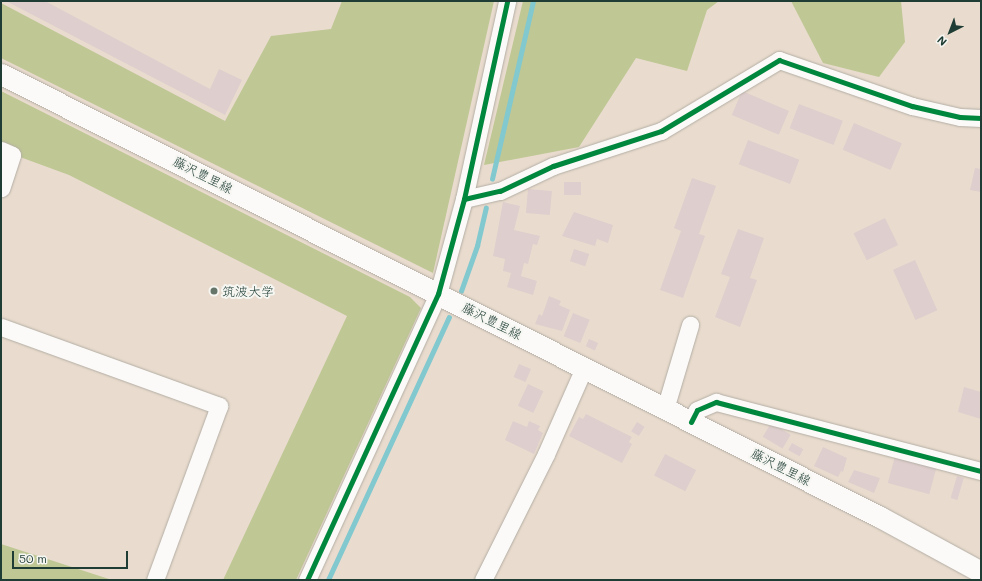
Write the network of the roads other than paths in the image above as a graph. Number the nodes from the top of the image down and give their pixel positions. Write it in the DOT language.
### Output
graph roads {
  1 [pos="507,1"];
  2 [pos="1,74"];
  3 [pos="981,118"];
  4 [pos="1,150"];
  5 [pos="1,188"];
  6 [pos="464,199"];
  7 [pos="438,294"];
  8 [pos="690,324"];
  9 [pos="1,327"];
  10 [pos="584,368"];
  11 [pos="665,409"];
  12 [pos="691,422"];
  13 [pos="981,471"];
  14 [pos="981,572"];
  15 [pos="155,580"];
  16 [pos="307,580"];
  17 [pos="483,580"];
  1 -- 6 [label="street"];
  2 -- 7 [label="main road, 藤沢豊里線"];
  3 -- 6 [label="street"];
  4 -- 5 [label="street"];
  6 -- 7 [label="street"];
  7 -- 10 [label="main road, 藤沢豊里線"];
  7 -- 16 [label="street"];
  8 -- 11 [label="street"];
  9 -- 15 [label="street"];
  10 -- 11 [label="main road, 藤沢豊里線"];
  10 -- 17 [label="street"];
  11 -- 12 [label="main road, 藤沢豊里線"];
  12 -- 13 [label="street"];
  12 -- 14 [label="main road, 藤沢豊里線"];
}
